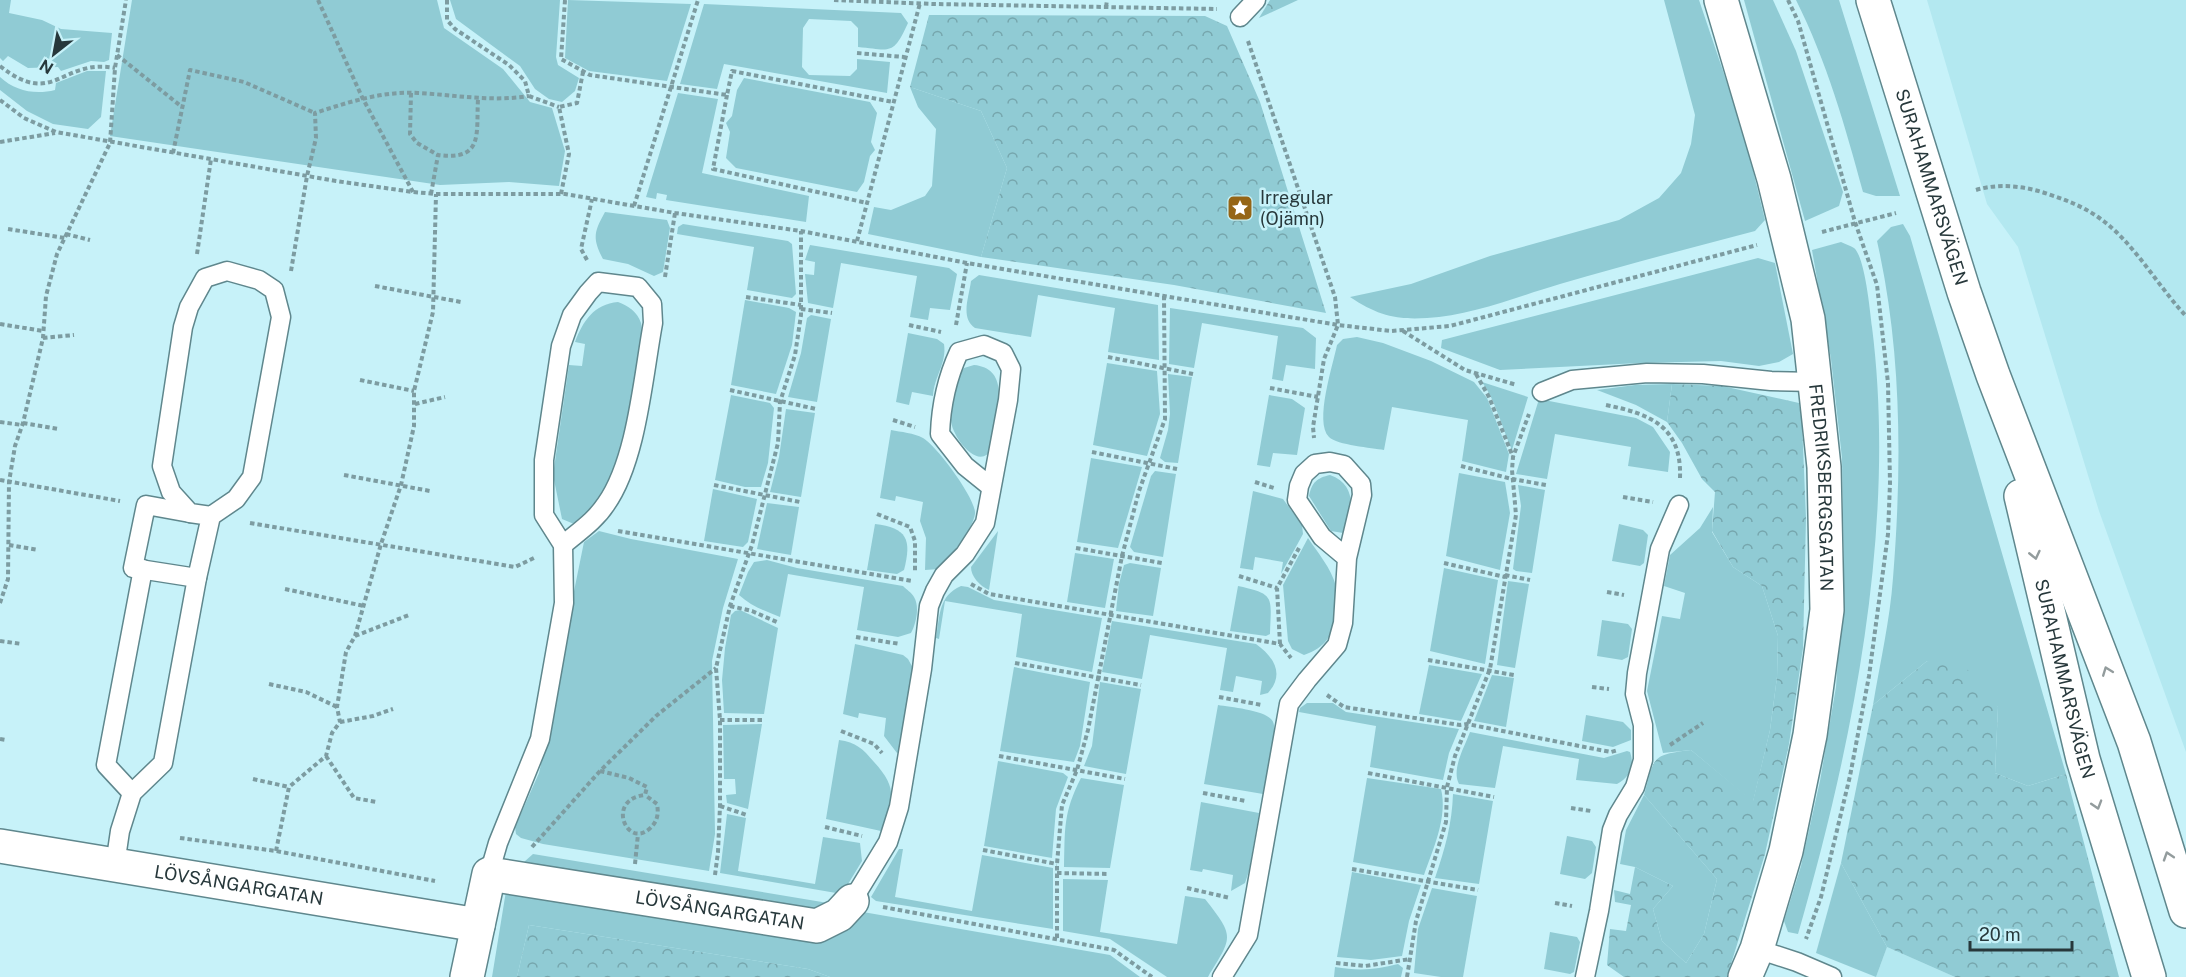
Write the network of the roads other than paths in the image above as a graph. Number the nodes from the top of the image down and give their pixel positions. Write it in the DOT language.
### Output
graph roads {
  1 [pos="1256,0"];
  2 [pos="1721,0"];
  3 [pos="1873,0"];
  4 [pos="1240,17"];
  5 [pos="1993,375"];
  6 [pos="1816,382"];
  7 [pos="1542,392"];
  8 [pos="991,487"];
  9 [pos="1678,505"];
  10 [pos="190,513"];
  11 [pos="211,516"];
  12 [pos="563,545"];
  13 [pos="1347,558"];
  14 [pos="142,570"];
  15 [pos="197,578"];
  16 [pos="132,794"];
  17 [pos="0,846"];
  18 [pos="114,865"];
  19 [pos="488,883"];
  20 [pos="852,901"];
  21 [pos="2186,911"];
  22 [pos="478,925"];
  23 [pos="1751,963"];
  24 [pos="467,977"];
  25 [pos="1222,977"];
  26 [pos="1585,977"];
  27 [pos="1832,977"];
  28 [pos="2149,977"];
  1 -- 4 [label="lane"];
  2 -- 6 [label="street, FREDRIKSBERGSGATAN"];
  3 -- 5 [label="street, SURAHAMMARSVÄGEN"];
  21 -- 5 [label="street, SURAHAMMARSVÄGEN, one-way"];
  5 -- 28 [label="street, SURAHAMMARSVÄGEN, one-way"];
  6 -- 7 [label="lane"];
  6 -- 23 [label="street, FREDRIKSBERGSGATAN"];
  8 -- 8 [label="lane"];
  8 -- 20 [label="lane"];
  9 -- 26 [label="lane"];
  10 -- 11 [label="lane"];
  10 -- 11 [label="lane"];
  10 -- 14 [label="lane"];
  11 -- 15 [label="lane"];
  12 -- 12 [label="lane"];
  12 -- 19 [label="lane"];
  13 -- 13 [label="lane"];
  13 -- 25 [label="lane"];
  14 -- 15 [label="lane"];
  14 -- 16 [label="lane"];
  15 -- 16 [label="lane"];
  16 -- 18 [label="lane"];
  17 -- 18 [label="street, LÖVSÅNGARGATAN"];
  18 -- 22 [label="street, LÖVSÅNGARGATAN"];
  19 -- 20 [label="street, LÖVSÅNGARGATAN"];
  19 -- 22 [label="street"];
  22 -- 24 [label="street"];
  23 -- 27 [label="lane"];
}
